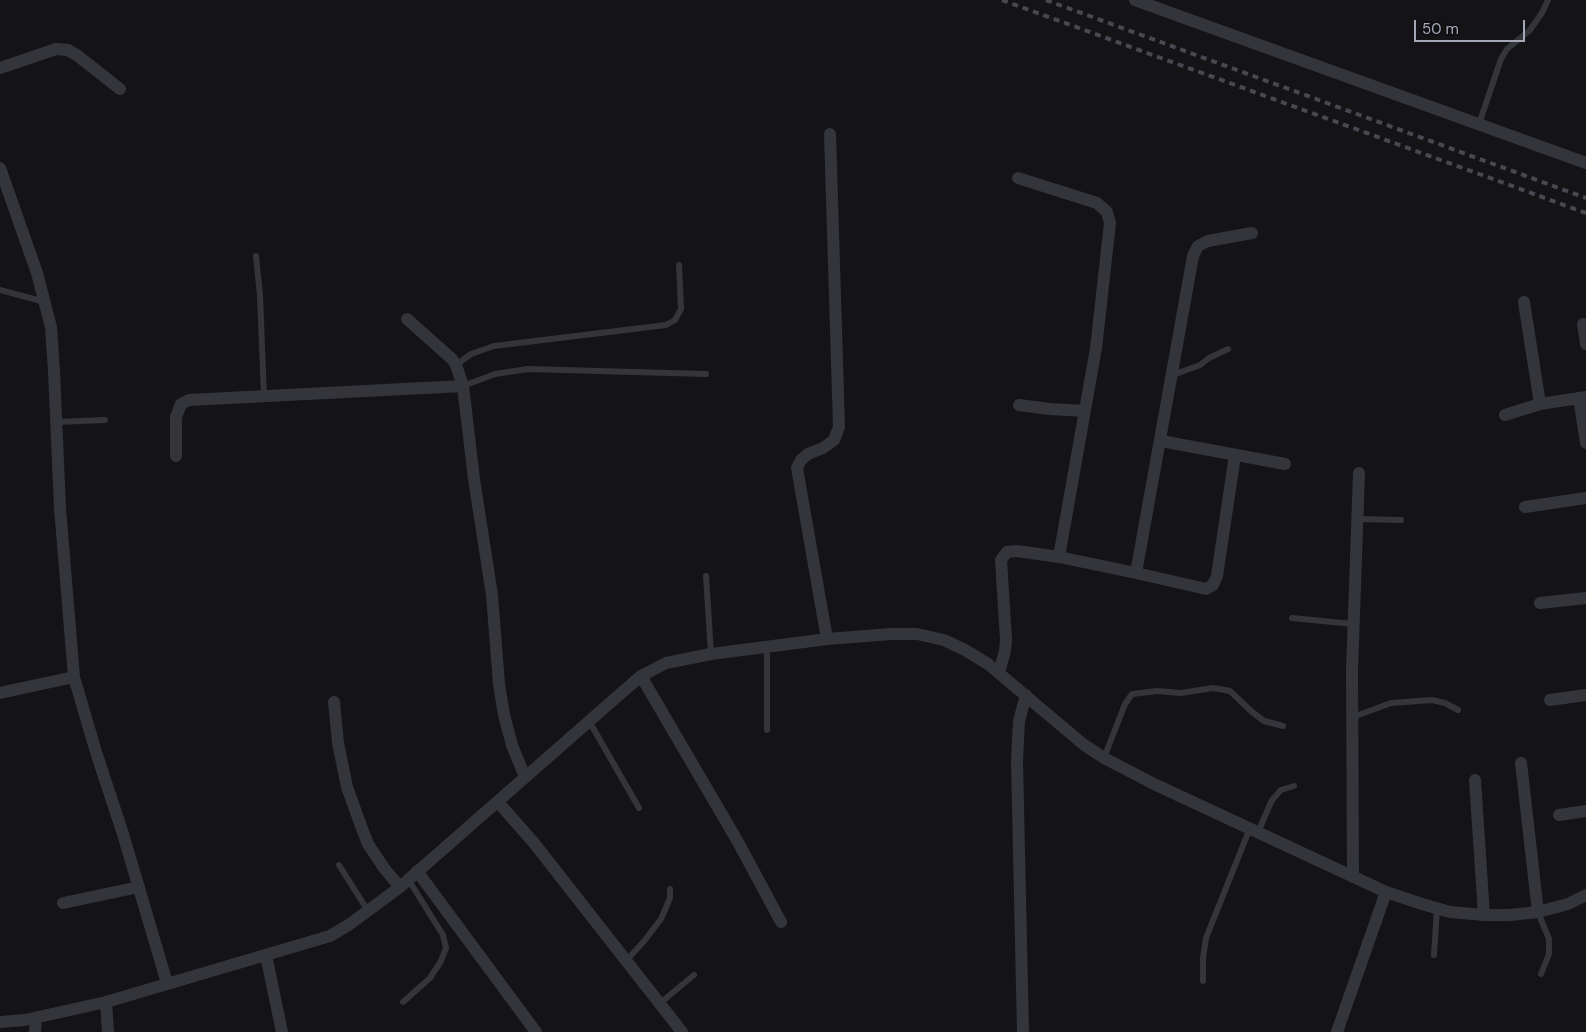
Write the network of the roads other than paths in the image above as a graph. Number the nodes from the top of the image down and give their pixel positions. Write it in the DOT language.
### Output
graph roads {
  1 [pos="1135,0"];
  2 [pos="1548,0"];
  3 [pos="0,68"];
  4 [pos="120,89"];
  5 [pos="1479,124"];
  6 [pos="830,134"];
  7 [pos="1586,163"];
  8 [pos="0,168"];
  9 [pos="1018,178"];
  10 [pos="1252,232"];
  11 [pos="256,256"];
  12 [pos="679,265"];
  13 [pos="0,290"];
  14 [pos="45,302"];
  15 [pos="1524,302"];
  16 [pos="407,319"];
  17 [pos="1583,324"];
  18 [pos="1586,344"];
  19 [pos="1228,349"];
  20 [pos="456,365"];
  21 [pos="706,374"];
  22 [pos="1172,375"];
  23 [pos="463,386"];
  24 [pos="264,397"];
  25 [pos="1583,398"];
  26 [pos="1540,404"];
  27 [pos="1019,406"];
  28 [pos="1084,410"];
  29 [pos="1506,415"];
  30 [pos="105,420"];
  31 [pos="56,422"];
  32 [pos="1161,441"];
  33 [pos="1586,443"];
  34 [pos="1235,455"];
  35 [pos="176,456"];
  36 [pos="1285,464"];
  37 [pos="1359,473"];
  38 [pos="1586,498"];
  39 [pos="1525,507"];
  40 [pos="1357,519"];
  41 [pos="1401,520"];
  42 [pos="1059,557"];
  43 [pos="1136,573"];
  44 [pos="706,576"];
  45 [pos="1586,598"];
  46 [pos="1540,603"];
  47 [pos="1292,618"];
  48 [pos="1353,624"];
  49 [pos="827,639"];
  50 [pos="767,647"];
  51 [pos="711,654"];
  52 [pos="999,672"];
  53 [pos="641,676"];
  54 [pos="74,677"];
  55 [pos="0,694"];
  56 [pos="1026,695"];
  57 [pos="1586,695"];
  58 [pos="1550,700"];
  59 [pos="334,702"];
  60 [pos="1458,710"];
  61 [pos="1351,718"];
  62 [pos="589,721"];
  63 [pos="1283,726"];
  64 [pos="767,730"];
  65 [pos="1104,758"];
  66 [pos="1521,763"];
  67 [pos="525,777"];
  68 [pos="1475,780"];
  69 [pos="1294,786"];
  70 [pos="498,802"];
  71 [pos="639,808"];
  72 [pos="1586,811"];
  73 [pos="1559,815"];
  74 [pos="1254,830"];
  75 [pos="339,865"];
  76 [pos="1353,876"];
  77 [pos="408,879"];
  78 [pos="139,887"];
  79 [pos="670,889"];
  80 [pos="1386,892"];
  81 [pos="1585,897"];
  82 [pos="63,903"];
  83 [pos="1437,908"];
  84 [pos="368,911"];
  85 [pos="1538,912"];
  86 [pos="1484,914"];
  87 [pos="781,922"];
  88 [pos="266,955"];
  89 [pos="1434,955"];
  90 [pos="626,961"];
  91 [pos="1541,974"];
  92 [pos="694,975"];
  93 [pos="1203,981"];
  94 [pos="167,983"];
  95 [pos="106,1002"];
  96 [pos="403,1002"];
  97 [pos="660,1004"];
  98 [pos="36,1018"];
  99 [pos="0,1022"];
  100 [pos="35,1032"];
  101 [pos="108,1032"];
  102 [pos="282,1032"];
  103 [pos="536,1032"];
  104 [pos="682,1032"];
  105 [pos="1023,1032"];
  106 [pos="1336,1032"];
  1 -- 5 [label="street"];
  2 -- 5 [label="lane"];
  3 -- 4 [label="street"];
  5 -- 7 [label="street"];
  6 -- 49 [label="street"];
  8 -- 14 [label="street"];
  9 -- 28 [label="street"];
  10 -- 22 [label="street"];
  11 -- 24 [label="lane"];
  12 -- 20 [label="lane"];
  13 -- 14 [label="lane"];
  14 -- 31 [label="street"];
  15 -- 26 [label="street"];
  16 -- 20 [label="street"];
  17 -- 18 [label="street"];
  19 -- 22 [label="lane"];
  20 -- 23 [label="street"];
  21 -- 23 [label="lane"];
  22 -- 32 [label="street"];
  23 -- 24 [label="street"];
  23 -- 67 [label="street"];
  24 -- 35 [label="street"];
  25 -- 26 [label="street"];
  25 -- 33 [label="street"];
  26 -- 29 [label="street"];
  27 -- 28 [label="street"];
  28 -- 42 [label="street"];
  30 -- 31 [label="lane"];
  31 -- 54 [label="street"];
  32 -- 34 [label="street"];
  32 -- 43 [label="street"];
  34 -- 36 [label="street"];
  34 -- 43 [label="street"];
  37 -- 40 [label="street"];
  38 -- 39 [label="street"];
  40 -- 41 [label="lane"];
  40 -- 48 [label="street"];
  42 -- 43 [label="street"];
  42 -- 52 [label="street"];
  44 -- 51 [label="lane"];
  45 -- 46 [label="street"];
  47 -- 48 [label="lane"];
  48 -- 61 [label="street"];
  49 -- 50 [label="street"];
  49 -- 52 [label="street"];
  50 -- 51 [label="street"];
  50 -- 64 [label="lane"];
  51 -- 53 [label="street"];
  52 -- 56 [label="street"];
  53 -- 62 [label="street"];
  53 -- 87 [label="street"];
  54 -- 55 [label="street"];
  54 -- 78 [label="street"];
  56 -- 65 [label="street"];
  56 -- 105 [label="street"];
  57 -- 58 [label="street"];
  59 -- 77 [label="street"];
  60 -- 61 [label="lane"];
  61 -- 76 [label="street"];
  62 -- 67 [label="street"];
  62 -- 71 [label="lane"];
  63 -- 65 [label="lane"];
  65 -- 74 [label="street"];
  66 -- 85 [label="street"];
  67 -- 70 [label="street"];
  68 -- 86 [label="street"];
  69 -- 74 [label="lane"];
  70 -- 77 [label="street"];
  70 -- 90 [label="street"];
  72 -- 73 [label="street"];
  74 -- 76 [label="street"];
  74 -- 93 [label="lane"];
  75 -- 84 [label="lane"];
  76 -- 80 [label="street"];
  77 -- 84 [label="street"];
  77 -- 96 [label="lane"];
  77 -- 103 [label="street"];
  78 -- 82 [label="street"];
  78 -- 94 [label="street"];
  79 -- 90 [label="lane"];
  80 -- 83 [label="street"];
  80 -- 106 [label="street"];
  81 -- 85 [label="street"];
  83 -- 86 [label="street"];
  83 -- 89 [label="lane"];
  84 -- 88 [label="street"];
  85 -- 86 [label="street"];
  85 -- 91 [label="lane"];
  88 -- 94 [label="street"];
  88 -- 102 [label="street"];
  90 -- 97 [label="street"];
  92 -- 97 [label="lane"];
  94 -- 95 [label="street"];
  95 -- 98 [label="street"];
  95 -- 101 [label="street"];
  97 -- 104 [label="street"];
  98 -- 99 [label="street"];
  98 -- 100 [label="street"];
}
